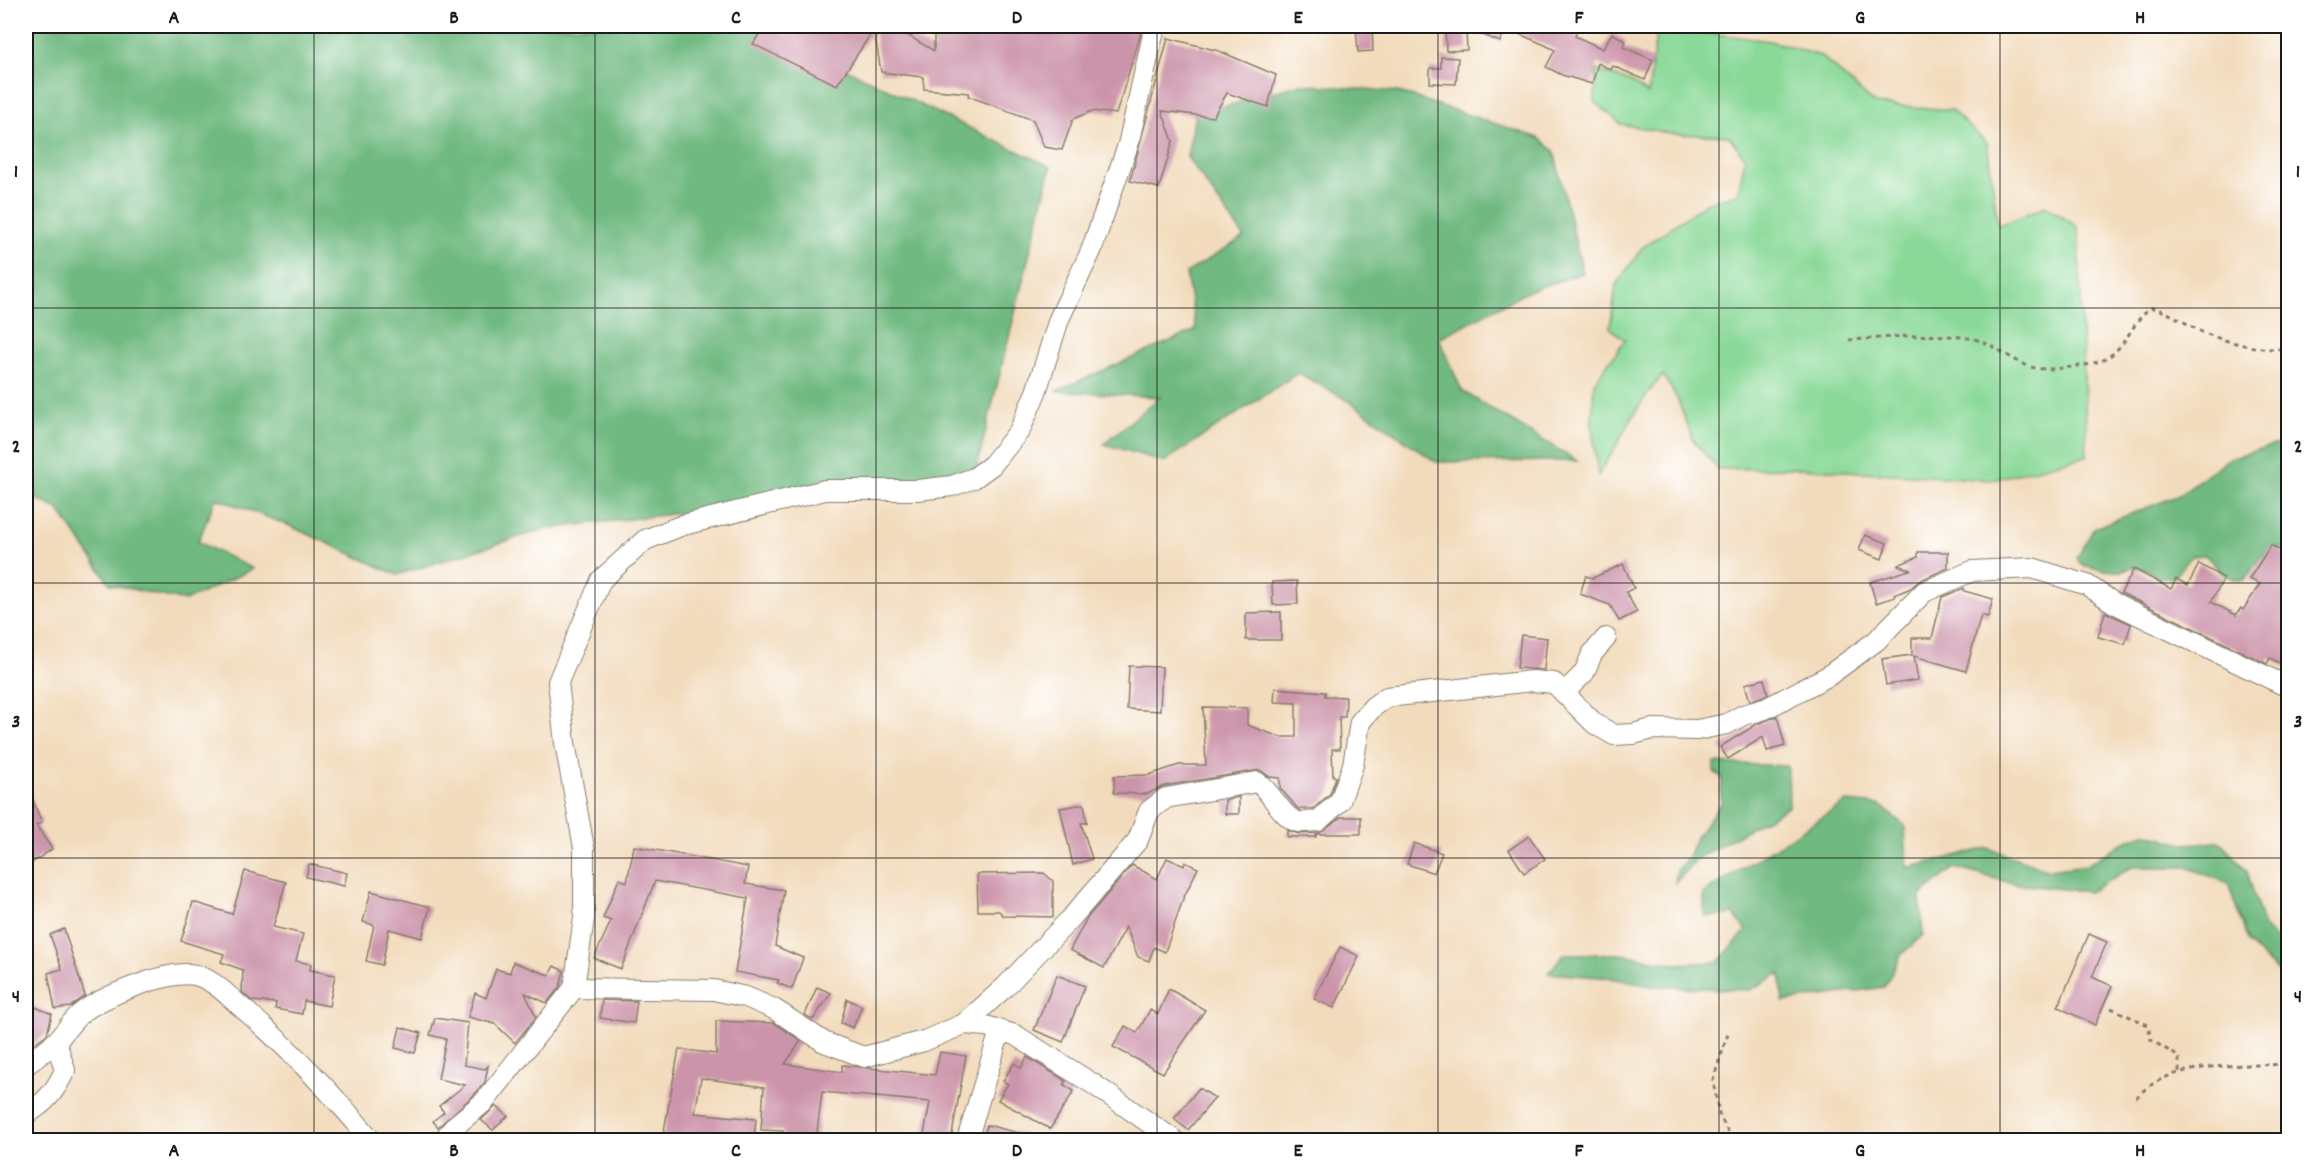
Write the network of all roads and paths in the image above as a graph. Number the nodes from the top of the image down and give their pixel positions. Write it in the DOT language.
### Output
graph roads {
  1 [pos="1155,26"];
  2 [pos="1849,340"];
  3 [pos="2289,348"];
  4 [pos="1606,638"];
  5 [pos="2289,687"];
  6 [pos="1565,692"];
  7 [pos="574,988"];
  8 [pos="2111,1008"];
  9 [pos="964,1024"];
  10 [pos="1000,1031"];
  11 [pos="1728,1034"];
  12 [pos="56,1042"];
  13 [pos="2289,1064"];
  14 [pos="26,1065"];
  15 [pos="2179,1072"];
  16 [pos="2136,1098"];
  17 [pos="26,1114"];
  18 [pos="371,1140"];
  19 [pos="443,1140"];
  20 [pos="967,1140"];
  21 [pos="1174,1140"];
  22 [pos="1732,1140"];
  1 -- 7 [label="street"];
  2 -- 3 [label="path"];
  4 -- 6 [label="street"];
  5 -- 6 [label="street"];
  6 -- 9 [label="street"];
  7 -- 9 [label="street"];
  7 -- 19 [label="street"];
  8 -- 15 [label="path"];
  9 -- 10 [label="street"];
  10 -- 20 [label="street"];
  10 -- 21 [label="street"];
  11 -- 22 [label="path"];
  12 -- 14 [label="street"];
  12 -- 17 [label="street"];
  12 -- 18 [label="street"];
  13 -- 15 [label="path"];
  15 -- 16 [label="path"];
}
